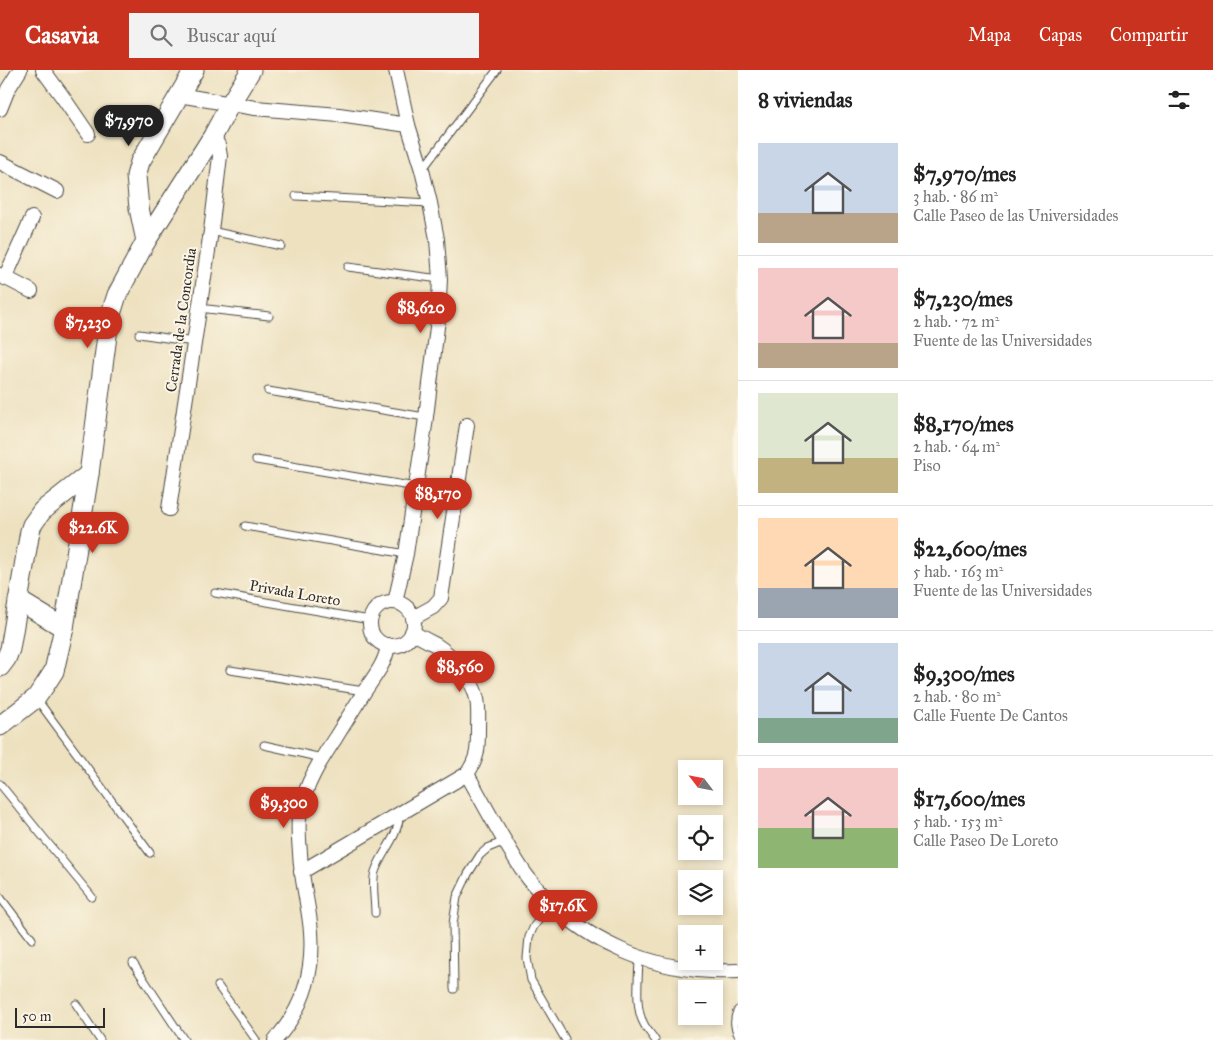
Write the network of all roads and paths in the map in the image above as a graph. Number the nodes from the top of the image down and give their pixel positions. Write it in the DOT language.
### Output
graph roads {
  1 [pos="20,70"];
  2 [pos="43,70"];
  3 [pos="194,70"];
  4 [pos="251,70"];
  5 [pos="497,70"];
  6 [pos="399,72"];
  7 [pos="179,95"];
  8 [pos="230,104"];
  9 [pos="0,109"];
  10 [pos="408,125"];
  11 [pos="88,134"];
  12 [pos="213,136"];
  13 [pos="0,162"];
  14 [pos="422,170"];
  15 [pos="57,191"];
  16 [pos="296,196"];
  17 [pos="430,203"];
  18 [pos="32,218"];
  19 [pos="210,231"];
  20 [pos="146,242"];
  21 [pos="281,246"];
  22 [pos="348,267"];
  23 [pos="3,277"];
  24 [pos="440,279"];
  25 [pos="31,291"];
  26 [pos="199,308"];
  27 [pos="269,316"];
  28 [pos="139,334"];
  29 [pos="194,342"];
  30 [pos="268,390"];
  31 [pos="425,417"];
  32 [pos="467,425"];
  33 [pos="256,460"];
  34 [pos="89,474"];
  35 [pos="416,487"];
  36 [pos="169,509"];
  37 [pos="245,526"];
  38 [pos="406,554"];
  39 [pos="215,593"];
  40 [pos="18,600"];
  41 [pos="395,602"];
  42 [pos="370,620"];
  43 [pos="413,625"];
  44 [pos="64,628"];
  45 [pos="388,645"];
  46 [pos="2,659"];
  47 [pos="230,670"];
  48 [pos="365,691"];
  49 [pos="36,698"];
  50 [pos="0,726"];
  51 [pos="264,745"];
  52 [pos="322,758"];
  53 [pos="467,774"];
  54 [pos="0,784"];
  55 [pos="400,814"];
  56 [pos="505,841"];
  57 [pos="150,853"];
  58 [pos="301,872"];
  59 [pos="0,897"];
  60 [pos="92,897"];
  61 [pos="551,905"];
  62 [pos="375,913"];
  63 [pos="32,939"];
  64 [pos="639,958"];
  65 [pos="133,963"];
  66 [pos="738,971"];
  67 [pos="218,986"];
  68 [pos="454,990"];
  69 [pos="76,1004"];
  70 [pos="738,1010"];
  71 [pos="738,1035"];
  72 [pos="565,1039"];
  73 [pos="100,1040"];
  74 [pos="184,1040"];
  75 [pos="256,1040"];
  76 [pos="275,1040"];
  77 [pos="655,1040"];
  1 -- 9 [label="street"];
  2 -- 11 [label="street"];
  3 -- 7 [label="street"];
  4 -- 8 [label="street"];
  5 -- 14 [label="lane"];
  6 -- 10 [label="street"];
  7 -- 8 [label="street"];
  7 -- 20 [label="street"];
  8 -- 10 [label="street"];
  8 -- 12 [label="street"];
  10 -- 14 [label="street"];
  12 -- 19 [label="street, Cerrada de la Concordia"];
  12 -- 20 [label="street"];
  13 -- 15 [label="street"];
  14 -- 17 [label="street"];
  16 -- 17 [label="lane"];
  17 -- 24 [label="street"];
  18 -- 23 [label="street"];
  19 -- 21 [label="lane"];
  19 -- 26 [label="street, Cerrada de la Concordia"];
  20 -- 34 [label="street"];
  22 -- 24 [label="lane"];
  23 -- 25 [label="street"];
  24 -- 31 [label="street"];
  26 -- 27 [label="lane"];
  26 -- 29 [label="street, Cerrada de la Concordia"];
  28 -- 29 [label="lane"];
  29 -- 36 [label="street, Cerrada de la Concordia"];
  30 -- 31 [label="lane"];
  31 -- 35 [label="street"];
  32 -- 43 [label="street"];
  33 -- 35 [label="lane"];
  34 -- 40 [label="street"];
  34 -- 44 [label="street"];
  35 -- 38 [label="street"];
  37 -- 38 [label="lane"];
  38 -- 41 [label="street"];
  39 -- 42 [label="lane, Privada Loreto"];
  40 -- 44 [label="street"];
  40 -- 46 [label="street"];
  41 -- 42 [label="street"];
  41 -- 43 [label="street"];
  42 -- 45 [label="street"];
  43 -- 45 [label="street"];
  43 -- 53 [label="street"];
  44 -- 49 [label="street"];
  45 -- 48 [label="street"];
  47 -- 48 [label="lane"];
  48 -- 52 [label="street"];
  49 -- 50 [label="street"];
  49 -- 57 [label="lane"];
  51 -- 52 [label="lane"];
  52 -- 58 [label="street"];
  53 -- 55 [label="street"];
  53 -- 56 [label="street"];
  54 -- 60 [label="lane"];
  55 -- 58 [label="street"];
  55 -- 62 [label="lane"];
  56 -- 61 [label="street"];
  56 -- 68 [label="lane"];
  58 -- 76 [label="street"];
  59 -- 63 [label="lane"];
  61 -- 64 [label="street"];
  61 -- 72 [label="lane"];
  64 -- 66 [label="street"];
  64 -- 77 [label="lane"];
  65 -- 74 [label="lane"];
  67 -- 75 [label="lane"];
  69 -- 73 [label="lane"];
  70 -- 71 [label="lane"];
}
